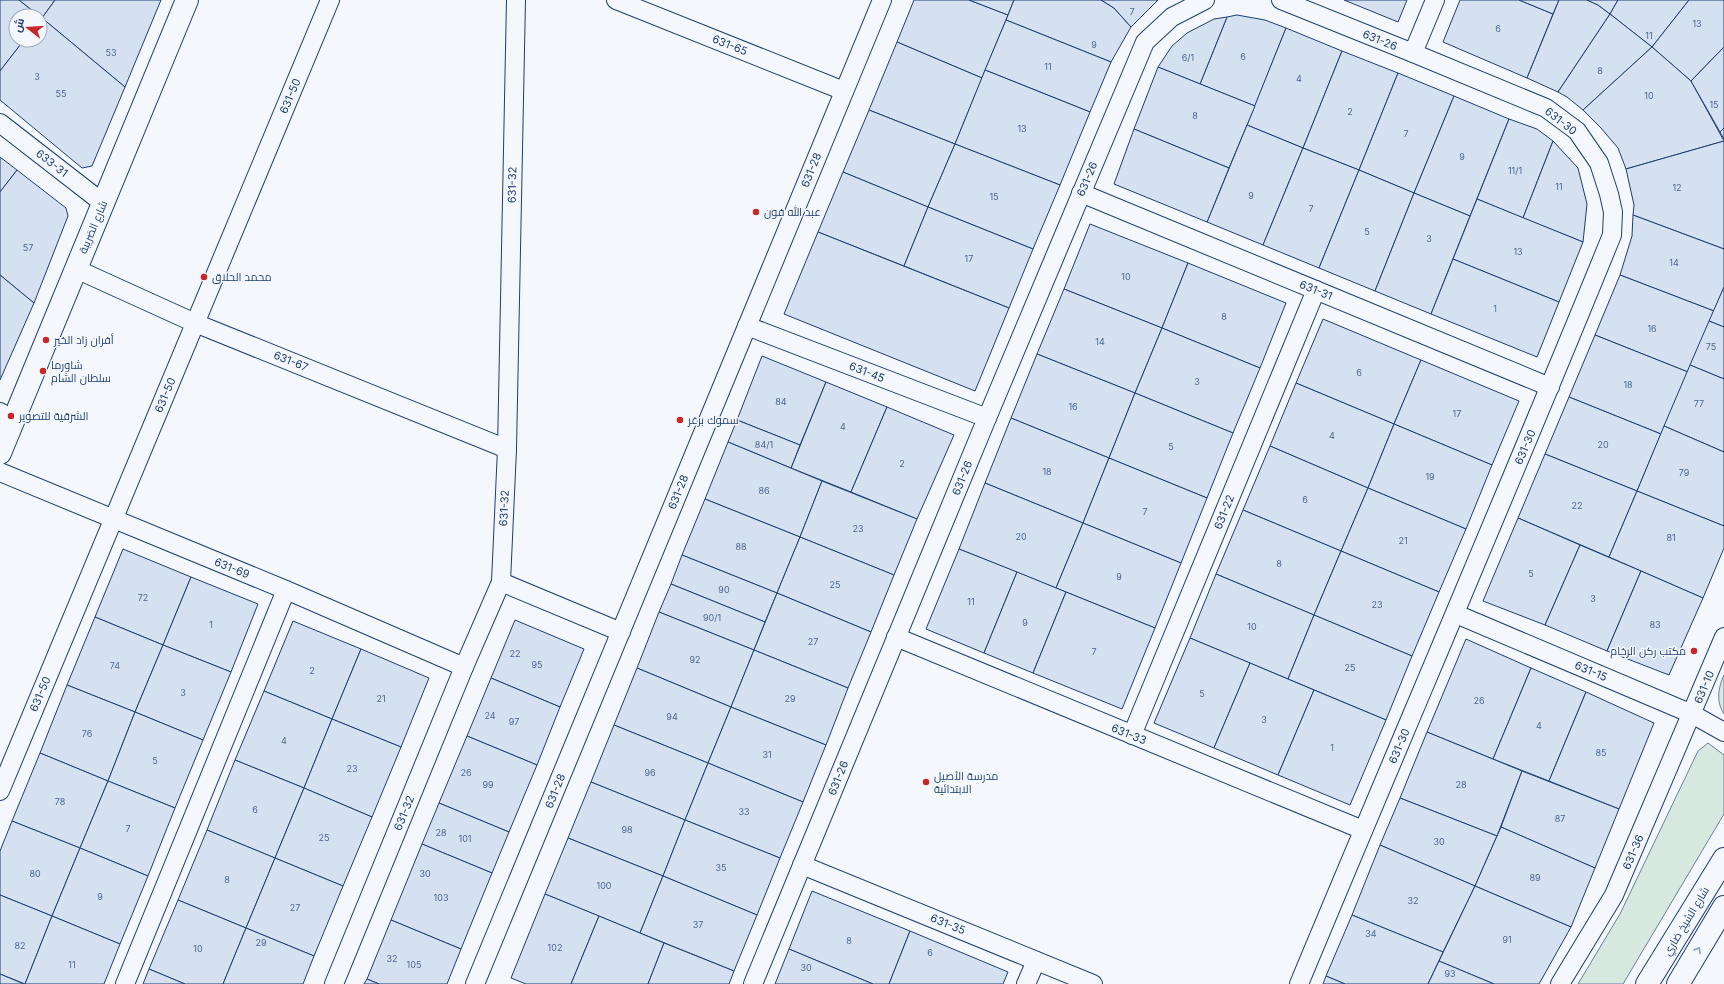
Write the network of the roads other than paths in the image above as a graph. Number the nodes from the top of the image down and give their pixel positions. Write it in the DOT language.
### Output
graph roads {
  1 [pos="187,0"];
  2 [pos="330,0"];
  3 [pos="516,0"];
  4 [pos="616,0"];
  5 [pos="882,0"];
  6 [pos="1205,0"];
  7 [pos="1281,0"];
  8 [pos="1435,0"];
  9 [pos="1413,53"];
  10 [pos="844,91"];
  11 [pos="0,123"];
  12 [pos="1081,193"];
  13 [pos="103,203"];
  14 [pos="76,269"];
  15 [pos="1316,290"];
  16 [pos="195,323"];
  17 [pos="747,326"];
  18 [pos="1550,387"];
  19 [pos="6,417"];
  20 [pos="987,418"];
  21 [pos="507,449"];
  22 [pos="0,453"];
  23 [pos="0,472"];
  24 [pos="113,519"];
  25 [pos="501,582"];
  26 [pos="286,590"];
  27 [pos="1456,614"];
  28 [pos="621,632"];
  29 [pos="896,637"];
  30 [pos="1724,637"];
  31 [pos="464,668"];
  32 [pos="1692,714"];
  33 [pos="1724,732"];
  34 [pos="1132,735"];
  35 [pos="0,791"];
  36 [pos="1363,830"];
  37 [pos="1724,858"];
  38 [pos="802,864"];
  39 [pos="1724,906"];
  40 [pos="1036,961"];
  41 [pos="125,984"];
  42 [pos="334,984"];
  43 [pos="475,984"];
  44 [pos="753,984"];
  45 [pos="1026,984"];
  46 [pos="1093,984"];
  47 [pos="1299,984"];
  48 [pos="1560,984"];
  49 [pos="1647,984"];
  50 [pos="1678,984"];
  1 -- 13 [label="street, شارع الضريبة"];
  2 -- 16 [label="street, 631-50"];
  3 -- 21 [label="street, 631-32"];
  4 -- 10 [label="street, 631-65"];
  5 -- 10 [label="street, 631-28"];
  6 -- 12 [label="street, 631-26"];
  7 -- 9 [label="street, 631-26"];
  8 -- 9 [label="street"];
  9 -- 18 [label="street, 631-30"];
  10 -- 17 [label="street, 631-28"];
  11 -- 13 [label="street, 633-31"];
  12 -- 15 [label="street, 631-31"];
  12 -- 20 [label="street, 631-26"];
  13 -- 14 [label="street, شارع الضريبة"];
  14 -- 16 [label="street, 631-67"];
  14 -- 19 [label="street, شارع الضريبة"];
  15 -- 18 [label="street, 631-31"];
  15 -- 34 [label="street, 631-22"];
  16 -- 21 [label="street, 631-67"];
  16 -- 24 [label="street, 631-50"];
  17 -- 20 [label="street, 631-45"];
  17 -- 28 [label="street, 631-28"];
  18 -- 27 [label="street, 631-30"];
  19 -- 22 [label="street, شارع الضريبة"];
  20 -- 29 [label="street, 631-26"];
  21 -- 25 [label="street, 631-32"];
  23 -- 24 [label="street, 631-69"];
  24 -- 26 [label="street, 631-69"];
  24 -- 35 [label="street, 631-50"];
  25 -- 28 [label="street"];
  25 -- 31 [label="street, 631-32"];
  26 -- 31 [label="street, 631-69"];
  26 -- 41 [label="street"];
  27 -- 32 [label="street, 631-15"];
  27 -- 36 [label="street, 631-30"];
  28 -- 43 [label="street, 631-28"];
  29 -- 34 [label="street, 631-33"];
  29 -- 38 [label="street, 631-26"];
  30 -- 32 [label="street, 631-10"];
  31 -- 42 [label="street, 631-32"];
  32 -- 33 [label="street, 631-15"];
  32 -- 48 [label="street, 631-36"];
  34 -- 36 [label="street, 631-33"];
  36 -- 47 [label="street, 631-30"];
  37 -- 49 [label="street, شارع الشيخ ضاري"];
  38 -- 40 [label="street, 631-35"];
  38 -- 44 [label="street, 631-26"];
  50 -- 39 [label="street, one-way"];
  40 -- 45 [label="street"];
  40 -- 46 [label="street, 631-35"];
}
